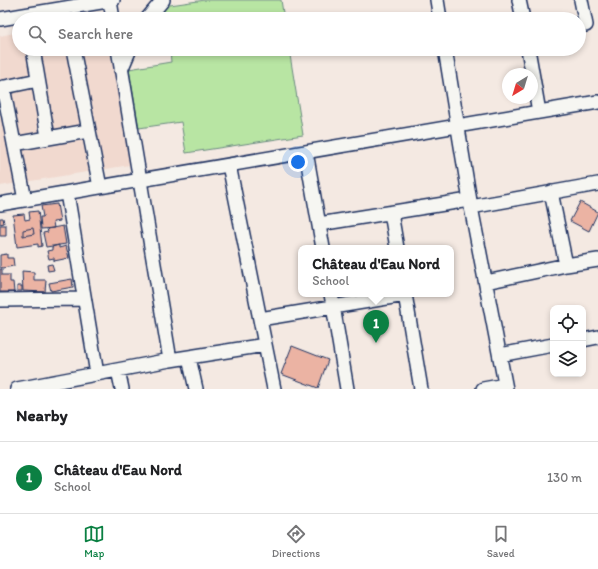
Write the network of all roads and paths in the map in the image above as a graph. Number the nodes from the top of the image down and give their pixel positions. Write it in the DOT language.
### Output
graph roads {
  1 [pos="163,0"];
  2 [pos="437,0"];
  3 [pos="519,0"];
  4 [pos="582,0"];
  5 [pos="107,1"];
  6 [pos="70,12"];
  7 [pos="111,12"];
  8 [pos="153,12"];
  9 [pos="439,12"];
  10 [pos="521,12"];
  11 [pos="585,12"];
  12 [pos="12,18"];
  13 [pos="0,19"];
  14 [pos="34,56"];
  15 [pos="74,56"];
  16 [pos="119,56"];
  17 [pos="127,56"];
  18 [pos="446,56"];
  19 [pos="529,56"];
  20 [pos="121,70"];
  21 [pos="38,80"];
  22 [pos="1,87"];
  23 [pos="598,102"];
  24 [pos="539,112"];
  25 [pos="457,126"];
  26 [pos="88,131"];
  27 [pos="48,137"];
  28 [pos="14,144"];
  29 [pos="306,152"];
  30 [pos="229,165"];
  31 [pos="139,181"];
  32 [pos="598,184"];
  33 [pos="100,187"];
  34 [pos="551,192"];
  35 [pos="67,193"];
  36 [pos="25,200"];
  37 [pos="0,204"];
  38 [pos="470,204"];
  39 [pos="391,213"];
  40 [pos="318,224"];
  41 [pos="322,245"];
  42 [pos="396,245"];
  43 [pos="598,260"];
  44 [pos="566,265"];
  45 [pos="486,282"];
  46 [pos="331,297"];
  47 [pos="393,297"];
  48 [pos="405,297"];
  49 [pos="84,299"];
  50 [pos="0,300"];
  51 [pos="333,307"];
  52 [pos="260,319"];
  53 [pos="598,337"];
  54 [pos="586,339"];
  55 [pos="265,345"];
  56 [pos="550,346"];
  57 [pos="500,355"];
  58 [pos="189,358"];
  59 [pos="170,360"];
  60 [pos="118,370"];
  61 [pos="97,374"];
  62 [pos="54,386"];
  63 [pos="506,387"];
  64 [pos="17,389"];
  65 [pos="122,389"];
  66 [pos="196,389"];
  67 [pos="274,389"];
  68 [pos="347,389"];
  69 [pos="421,389"];
  70 [pos="483,389"];
  1 -- 8 [label="street"];
  2 -- 9 [label="street"];
  3 -- 10 [label="street"];
  4 -- 11 [label="street"];
  5 -- 6 [label="street"];
  5 -- 7 [label="street"];
  12 -- 13 [label="street"];
  14 -- 21 [label="street"];
  15 -- 26 [label="street"];
  16 -- 20 [label="street"];
  17 -- 20 [label="street"];
  18 -- 25 [label="street"];
  19 -- 24 [label="street"];
  20 -- 31 [label="street"];
  21 -- 22 [label="street"];
  21 -- 27 [label="street"];
  22 -- 28 [label="street"];
  23 -- 24 [label="street"];
  24 -- 25 [label="street"];
  25 -- 29 [label="street"];
  25 -- 38 [label="street"];
  26 -- 27 [label="street"];
  26 -- 33 [label="street"];
  27 -- 28 [label="street"];
  28 -- 36 [label="street"];
  29 -- 30 [label="street"];
  29 -- 40 [label="street"];
  30 -- 31 [label="street"];
  30 -- 52 [label="street"];
  31 -- 33 [label="street"];
  31 -- 59 [label="street"];
  32 -- 34 [label="street"];
  33 -- 35 [label="street"];
  34 -- 38 [label="street"];
  34 -- 44 [label="street"];
  35 -- 36 [label="street"];
  35 -- 49 [label="street"];
  36 -- 37 [label="street"];
  38 -- 39 [label="street"];
  38 -- 45 [label="street"];
  39 -- 40 [label="street"];
  39 -- 42 [label="street"];
  40 -- 41 [label="street"];
  43 -- 44 [label="street"];
  44 -- 45 [label="street"];
  45 -- 57 [label="street"];
  46 -- 51 [label="street"];
  47 -- 51 [label="street"];
  48 -- 69 [label="street"];
  49 -- 50 [label="street"];
  49 -- 61 [label="street"];
  51 -- 52 [label="street"];
  51 -- 68 [label="street"];
  52 -- 55 [label="street"];
  53 -- 54 [label="street"];
  55 -- 58 [label="street"];
  55 -- 67 [label="street"];
  56 -- 57 [label="street"];
  57 -- 63 [label="street"];
  58 -- 59 [label="street"];
  58 -- 66 [label="street"];
  59 -- 60 [label="street"];
  60 -- 61 [label="street"];
  60 -- 65 [label="street"];
  61 -- 62 [label="street"];
  62 -- 64 [label="street"];
  63 -- 70 [label="street"];
}
